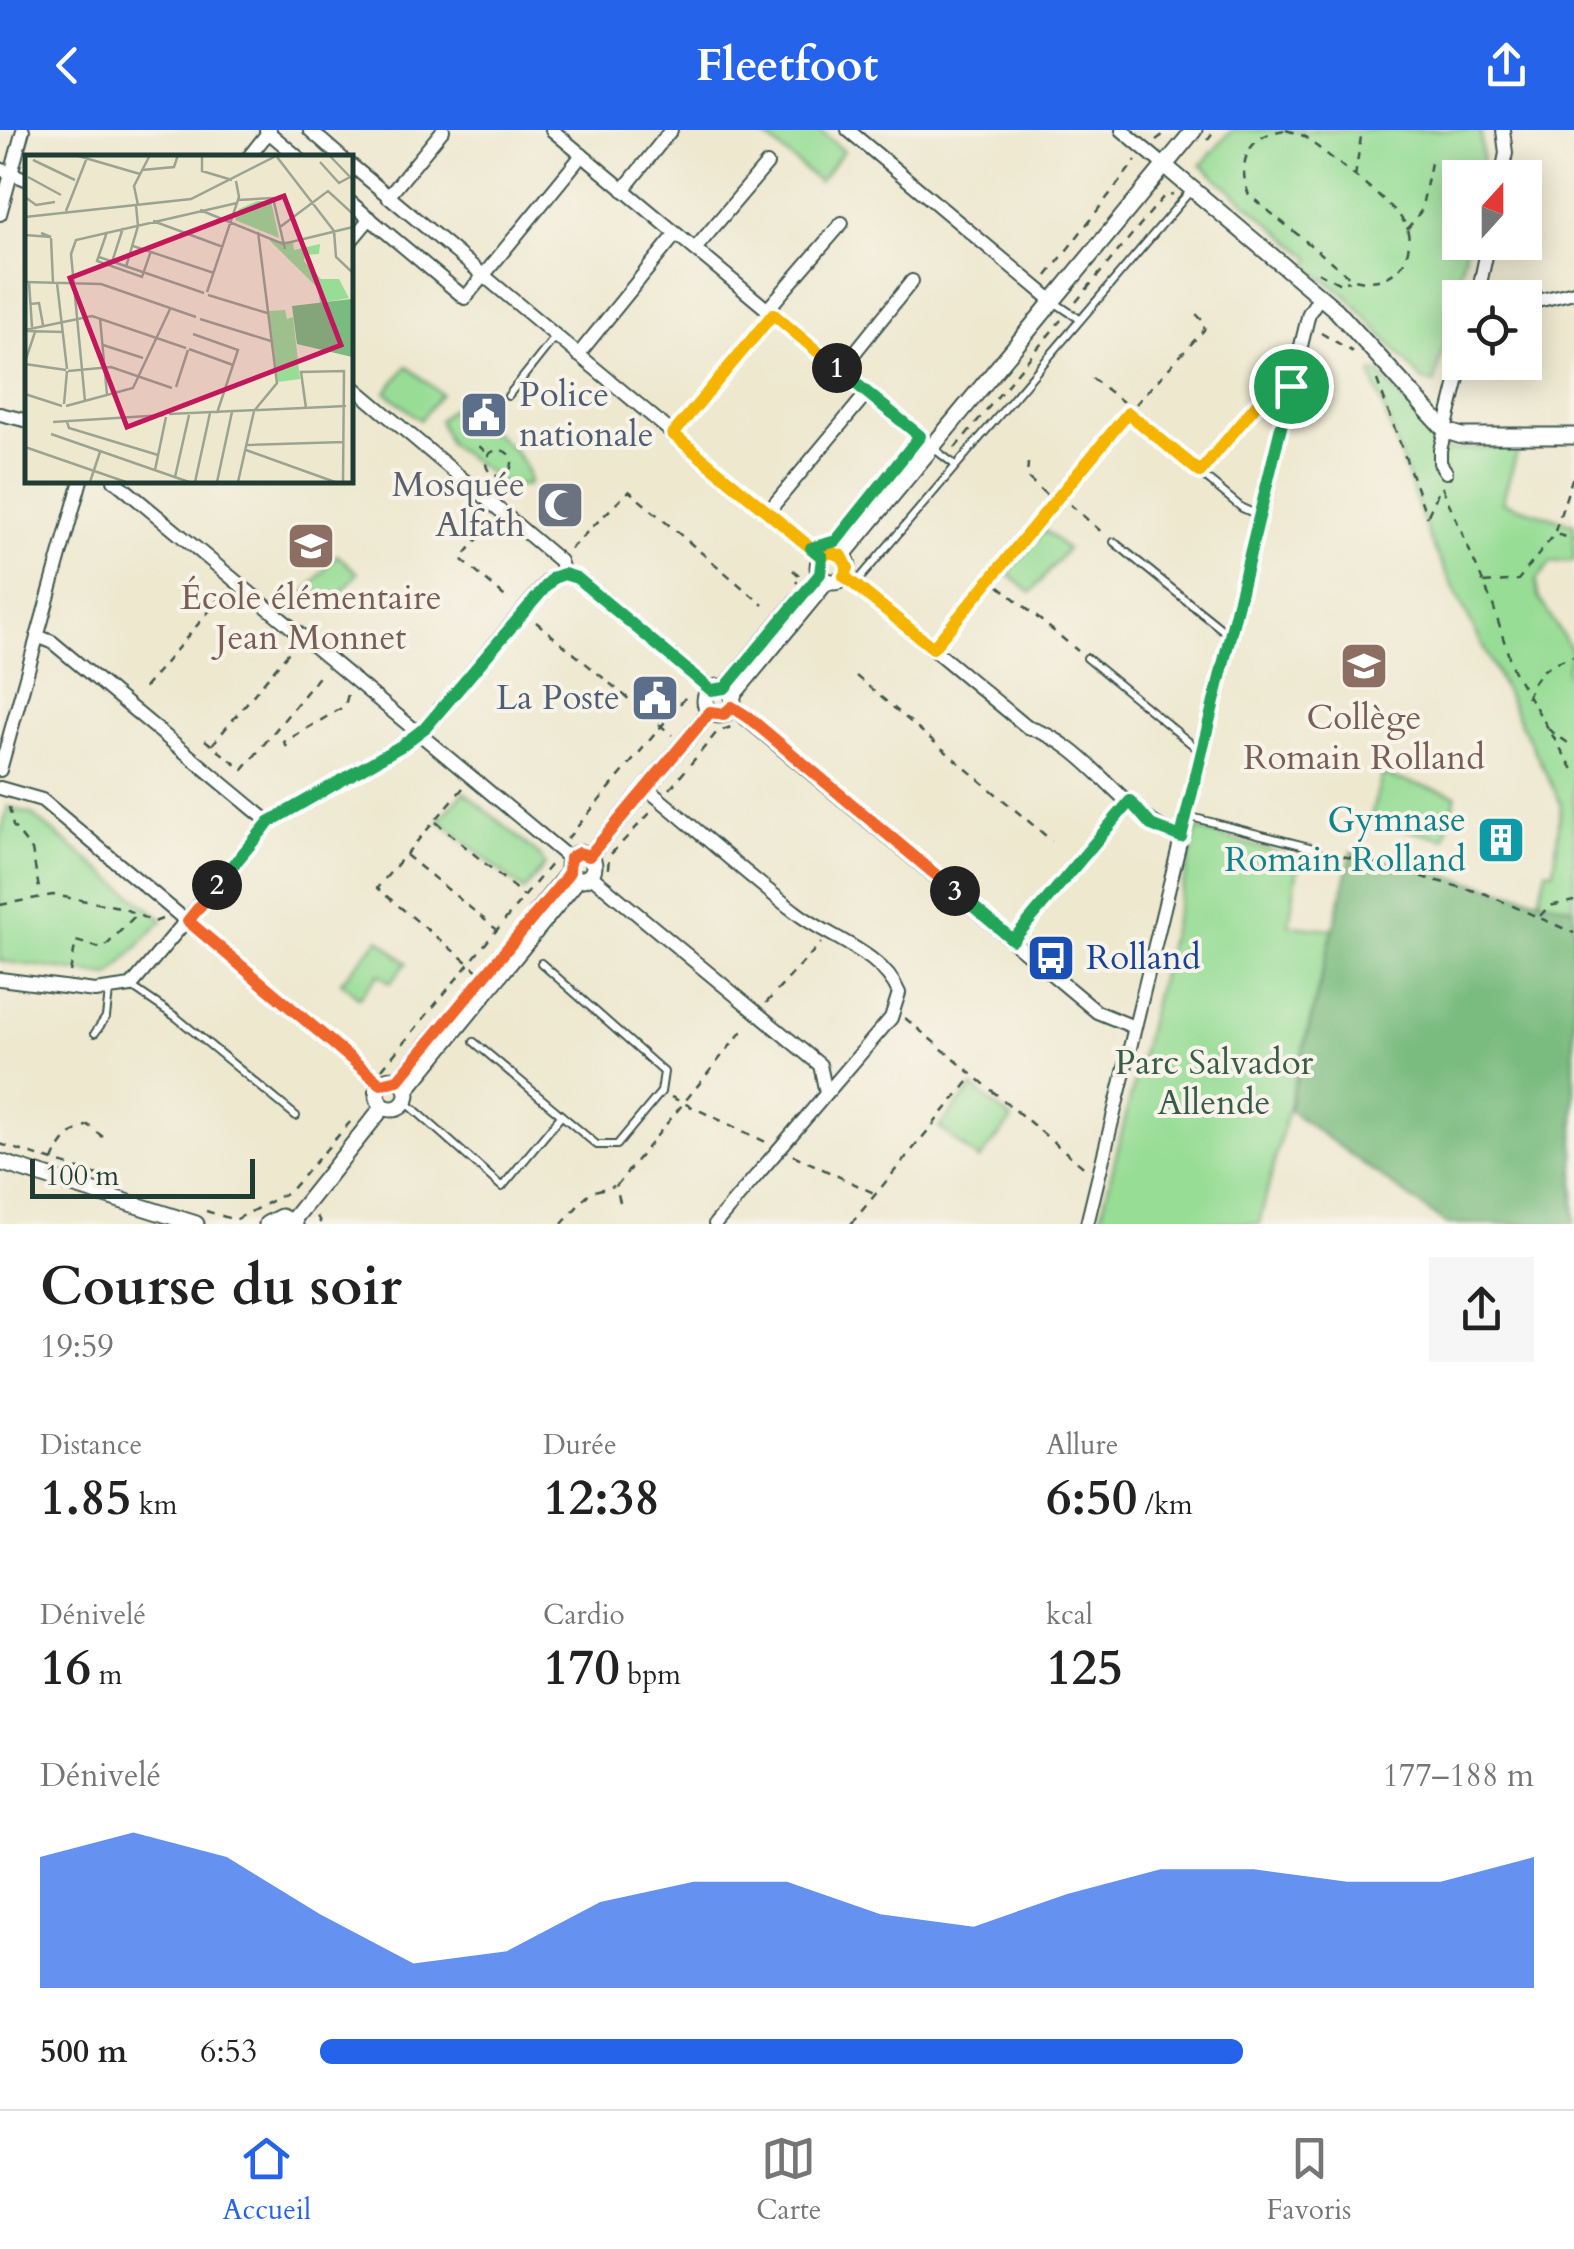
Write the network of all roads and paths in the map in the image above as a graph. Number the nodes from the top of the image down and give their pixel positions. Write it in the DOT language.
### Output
graph roads {
  1 [pos="23,130"];
  2 [pos="310,130"];
  3 [pos="444,130"];
  4 [pos="552,130"];
  5 [pos="671,130"];
  6 [pos="848,130"];
  7 [pos="1122,130"];
  8 [pos="1170,130"];
  9 [pos="1194,130"];
  10 [pos="1215,130"];
  11 [pos="1362,130"];
  12 [pos="1503,130"];
  13 [pos="268,131"];
  14 [pos="1145,149"];
  15 [pos="1198,150"];
  16 [pos="250,155"];
  17 [pos="295,155"];
  18 [pos="339,155"];
  19 [pos="582,156"];
  20 [pos="1432,158"];
  21 [pos="1505,160"];
  22 [pos="767,164"];
  23 [pos="352,166"];
  24 [pos="1165,166"];
  25 [pos="6,171"];
  26 [pos="1354,178"];
  27 [pos="1190,186"];
  28 [pos="623,190"];
  29 [pos="388,196"];
  30 [pos="352,204"];
  31 [pos="0,214"];
  32 [pos="370,218"];
  33 [pos="842,223"];
  34 [pos="1407,229"];
  35 [pos="676,234"];
  36 [pos="352,240"];
  37 [pos="694,250"];
  38 [pos="483,276"];
  39 [pos="1351,278"];
  40 [pos="912,280"];
  41 [pos="1314,290"];
  42 [pos="1574,292"];
  43 [pos="1542,300"];
  44 [pos="1055,302"];
  45 [pos="770,312"];
  46 [pos="1196,314"];
  47 [pos="1078,318"];
  48 [pos="1306,325"];
  49 [pos="556,336"];
  50 [pos="1355,354"];
  51 [pos="578,356"];
  52 [pos="840,371"];
  53 [pos="1374,372"];
  54 [pos="1092,378"];
  55 [pos="1458,380"];
  56 [pos="352,386"];
  57 [pos="1291,386"];
  58 [pos="867,393"];
  59 [pos="508,396"];
  60 [pos="1128,413"];
  61 [pos="0,414"];
  62 [pos="25,421"];
  63 [pos="1446,431"];
  64 [pos="673,434"];
  65 [pos="1574,436"];
  66 [pos="479,446"];
  67 [pos="932,447"];
  68 [pos="490,455"];
  69 [pos="946,458"];
  70 [pos="1028,463"];
  71 [pos="956,465"];
  72 [pos="1200,472"];
  73 [pos="1573,476"];
  74 [pos="1444,479"];
  75 [pos="79,482"];
  76 [pos="116,482"];
  77 [pos="1058,494"];
  78 [pos="1054,500"];
  79 [pos="502,512"];
  80 [pos="767,512"];
  81 [pos="1259,515"];
  82 [pos="1555,534"];
  83 [pos="1574,539"];
  84 [pos="1114,542"];
  85 [pos="842,556"];
  86 [pos="562,568"];
  87 [pos="823,571"];
  88 [pos="850,580"];
  89 [pos="988,582"];
  90 [pos="1484,583"];
  91 [pos="227,590"];
  92 [pos="764,605"];
  93 [pos="523,612"];
  94 [pos="37,636"];
  95 [pos="1230,636"];
  96 [pos="294,646"];
  97 [pos="933,648"];
  98 [pos="1574,656"];
  99 [pos="1087,658"];
  100 [pos="324,671"];
  101 [pos="856,676"];
  102 [pos="144,688"];
  103 [pos="349,692"];
  104 [pos="720,692"];
  105 [pos="1527,698"];
  106 [pos="1543,724"];
  107 [pos="662,726"];
  108 [pos="418,734"];
  109 [pos="205,740"];
  110 [pos="212,745"];
  111 [pos="287,747"];
  112 [pos="1574,747"];
  113 [pos="1201,752"];
  114 [pos="0,770"];
  115 [pos="1574,771"];
  116 [pos="472,777"];
  117 [pos="647,789"];
  118 [pos="6,790"];
  119 [pos="1130,801"];
  120 [pos="1186,816"];
  121 [pos="435,820"];
  122 [pos="269,822"];
  123 [pos="1102,836"];
  124 [pos="1181,837"];
  125 [pos="1052,841"];
  126 [pos="1317,849"];
  127 [pos="405,854"];
  128 [pos="573,867"];
  129 [pos="40,894"];
  130 [pos="525,897"];
  131 [pos="1574,901"];
  132 [pos="0,905"];
  133 [pos="174,910"];
  134 [pos="136,916"];
  135 [pos="1539,917"];
  136 [pos="188,921"];
  137 [pos="498,930"];
  138 [pos="832,931"];
  139 [pos="1574,933"];
  140 [pos="1013,940"];
  141 [pos="540,963"];
  142 [pos="469,964"];
  143 [pos="490,970"];
  144 [pos="0,979"];
  145 [pos="131,986"];
  146 [pos="67,988"];
  147 [pos="108,992"];
  148 [pos="896,1011"];
  149 [pos="757,1013"];
  150 [pos="1134,1027"];
  151 [pos="94,1033"];
  152 [pos="474,1042"];
  153 [pos="974,1075"];
  154 [pos="393,1086"];
  155 [pos="948,1089"];
  156 [pos="826,1093"];
  157 [pos="956,1097"];
  158 [pos="383,1106"];
  159 [pos="296,1116"];
  160 [pos="561,1116"];
  161 [pos="354,1117"];
  162 [pos="103,1137"];
  163 [pos="0,1144"];
  164 [pos="53,1161"];
  165 [pos="0,1162"];
  166 [pos="108,1179"];
  167 [pos="1098,1180"];
  168 [pos="616,1186"];
  169 [pos="620,1202"];
  170 [pos="198,1216"];
  171 [pos="294,1222"];
  172 [pos="267,1224"];
  173 [pos="562,1224"];
  174 [pos="715,1224"];
  175 [pos="851,1224"];
  176 [pos="1087,1224"];
  1 -- 25 [label="street"];
  2 -- 18 [label="street"];
  3 -- 29 [label="street"];
  4 -- 19 [label="street"];
  5 -- 28 [label="street"];
  6 -- 44 [label="street"];
  7 -- 14 [label="street"];
  8 -- 14 [label="path"];
  9 -- 24 [label="street"];
  10 -- 15 [label="path"];
  11 -- 26 [label="path"];
  12 -- 21 [label="street"];
  13 -- 16 [label="street"];
  13 -- 17 [label="street"];
  14 -- 24 [label="street"];
  14 -- 44 [label="path"];
  19 -- 28 [label="street"];
  19 -- 38 [label="street"];
  20 -- 34 [label="path"];
  22 -- 37 [label="street"];
  23 -- 29 [label="street"];
  24 -- 27 [label="street"];
  24 -- 44 [label="street"];
  25 -- 31 [label="street"];
  26 -- 34 [label="path"];
  26 -- 39 [label="path"];
  27 -- 41 [label="street"];
  27 -- 44 [label="path"];
  27 -- 47 [label="lane"];
  28 -- 35 [label="street"];
  29 -- 38 [label="street"];
  30 -- 32 [label="street"];
  32 -- 36 [label="street"];
  32 -- 38 [label="street"];
  33 -- 45 [label="street"];
  34 -- 39 [label="path"];
  35 -- 37 [label="street"];
  35 -- 51 [label="street"];
  37 -- 45 [label="street"];
  38 -- 49 [label="street"];
  39 -- 41 [label="path"];
  40 -- 52 [label="street"];
  41 -- 48 [label="street"];
  41 -- 63 [label="street"];
  42 -- 43 [label="street"];
  44 -- 47 [label="lane"];
  44 -- 67 [label="street"];
  44 -- 69 [label="path"];
  45 -- 52 [label="street"];
  45 -- 64 [label="street"];
  46 -- 54 [label="path"];
  47 -- 71 [label="lane"];
  48 -- 50 [label="path"];
  48 -- 57 [label="street"];
  49 -- 51 [label="street"];
  49 -- 59 [label="lane"];
  51 -- 64 [label="street"];
  52 -- 58 [label="street"];
  53 -- 74 [label="path"];
  55 -- 63 [label="street"];
  56 -- 79 [label="street"];
  57 -- 72 [label="lane"];
  57 -- 81 [label="street"];
  58 -- 67 [label="street"];
  58 -- 80 [label="street"];
  60 -- 72 [label="lane"];
  60 -- 77 [label="path"];
  61 -- 62 [label="street"];
  63 -- 65 [label="street"];
  63 -- 74 [label="street"];
  64 -- 80 [label="street"];
  66 -- 68 [label="path"];
  67 -- 69 [label="lane"];
  67 -- 85 [label="street"];
  68 -- 68 [label="path"];
  69 -- 71 [label="lane"];
  70 -- 78 [label="path"];
  71 -- 88 [label="lane"];
  72 -- 81 [label="lane"];
  73 -- 82 [label="path"];
  74 -- 90 [label="path"];
  75 -- 94 [label="street"];
  76 -- 108 [label="street"];
  77 -- 78 [label="path"];
  77 -- 84 [label="path"];
  78 -- 99 [label="path"];
  79 -- 86 [label="street"];
  79 -- 93 [label="path"];
  80 -- 87 [label="street"];
  81 -- 95 [label="street"];
  82 -- 83 [label="path"];
  82 -- 90 [label="path"];
  84 -- 95 [label="lane"];
  85 -- 87 [label="street"];
  85 -- 88 [label="street"];
  86 -- 92 [label="path"];
  86 -- 93 [label="street"];
  86 -- 104 [label="street"];
  87 -- 88 [label="street"];
  87 -- 104 [label="street"];
  88 -- 97 [label="street"];
  89 -- 97 [label="lane"];
  90 -- 105 [label="path"];
  91 -- 102 [label="path"];
  93 -- 107 [label="path"];
  93 -- 108 [label="street"];
  94 -- 114 [label="street"];
  94 -- 122 [label="street"];
  95 -- 113 [label="street"];
  96 -- 110 [label="path"];
  97 -- 119 [label="street"];
  98 -- 105 [label="path"];
  99 -- 113 [label="lane"];
  100 -- 110 [label="path"];
  101 -- 125 [label="path"];
  103 -- 111 [label="path"];
  104 -- 107 [label="path"];
  104 -- 117 [label="street"];
  104 -- 140 [label="street"];
  105 -- 106 [label="path"];
  106 -- 112 [label="path"];
  106 -- 115 [label="path"];
  107 -- 128 [label="path"];
  108 -- 116 [label="street"];
  108 -- 122 [label="street"];
  109 -- 110 [label="path"];
  113 -- 120 [label="street"];
  116 -- 121 [label="path"];
  116 -- 128 [label="street"];
  117 -- 128 [label="street"];
  117 -- 138 [label="street"];
  118 -- 129 [label="path"];
  118 -- 133 [label="street"];
  119 -- 123 [label="path"];
  119 -- 124 [label="street"];
  120 -- 124 [label="street"];
  120 -- 126 [label="lane"];
  121 -- 127 [label="path"];
  121 -- 130 [label="path"];
  122 -- 136 [label="street"];
  123 -- 140 [label="lane"];
  124 -- 150 [label="street"];
  126 -- 135 [label="path"];
  127 -- 137 [label="path"];
  127 -- 142 [label="path"];
  128 -- 130 [label="path"];
  128 -- 143 [label="street"];
  128 -- 149 [label="street"];
  128 -- 154 [label="street"];
  129 -- 132 [label="path"];
  129 -- 134 [label="path"];
  130 -- 137 [label="path"];
  131 -- 135 [label="path"];
  133 -- 134 [label="path"];
  133 -- 136 [label="street"];
  134 -- 146 [label="path"];
  135 -- 139 [label="path"];
  136 -- 145 [label="street"];
  136 -- 154 [label="street"];
  137 -- 142 [label="path"];
  138 -- 148 [label="street"];
  138 -- 149 [label="path"];
  140 -- 150 [label="street"];
  141 -- 160 [label="lane"];
  142 -- 143 [label="path"];
  142 -- 154 [label="path"];
  143 -- 154 [label="street"];
  144 -- 146 [label="street"];
  145 -- 147 [label="street"];
  145 -- 159 [label="lane"];
  146 -- 147 [label="street"];
  147 -- 151 [label="lane"];
  148 -- 153 [label="path"];
  148 -- 156 [label="street"];
  149 -- 156 [label="street"];
  149 -- 168 [label="path"];
  150 -- 167 [label="street"];
  152 -- 160 [label="lane"];
  153 -- 157 [label="path"];
  153 -- 167 [label="path"];
  154 -- 158 [label="street"];
  154 -- 158 [label="street"];
  154 -- 160 [label="lane"];
  155 -- 157 [label="path"];
  156 -- 174 [label="street"];
  157 -- 175 [label="path"];
  158 -- 171 [label="street"];
  161 -- 170 [label="path"];
  162 -- 164 [label="path"];
  163 -- 164 [label="path"];
  164 -- 166 [label="path"];
  165 -- 170 [label="street"];
  167 -- 176 [label="street"];
  168 -- 169 [label="path"];
  168 -- 173 [label="path"];
  171 -- 172 [label="street"];
}
